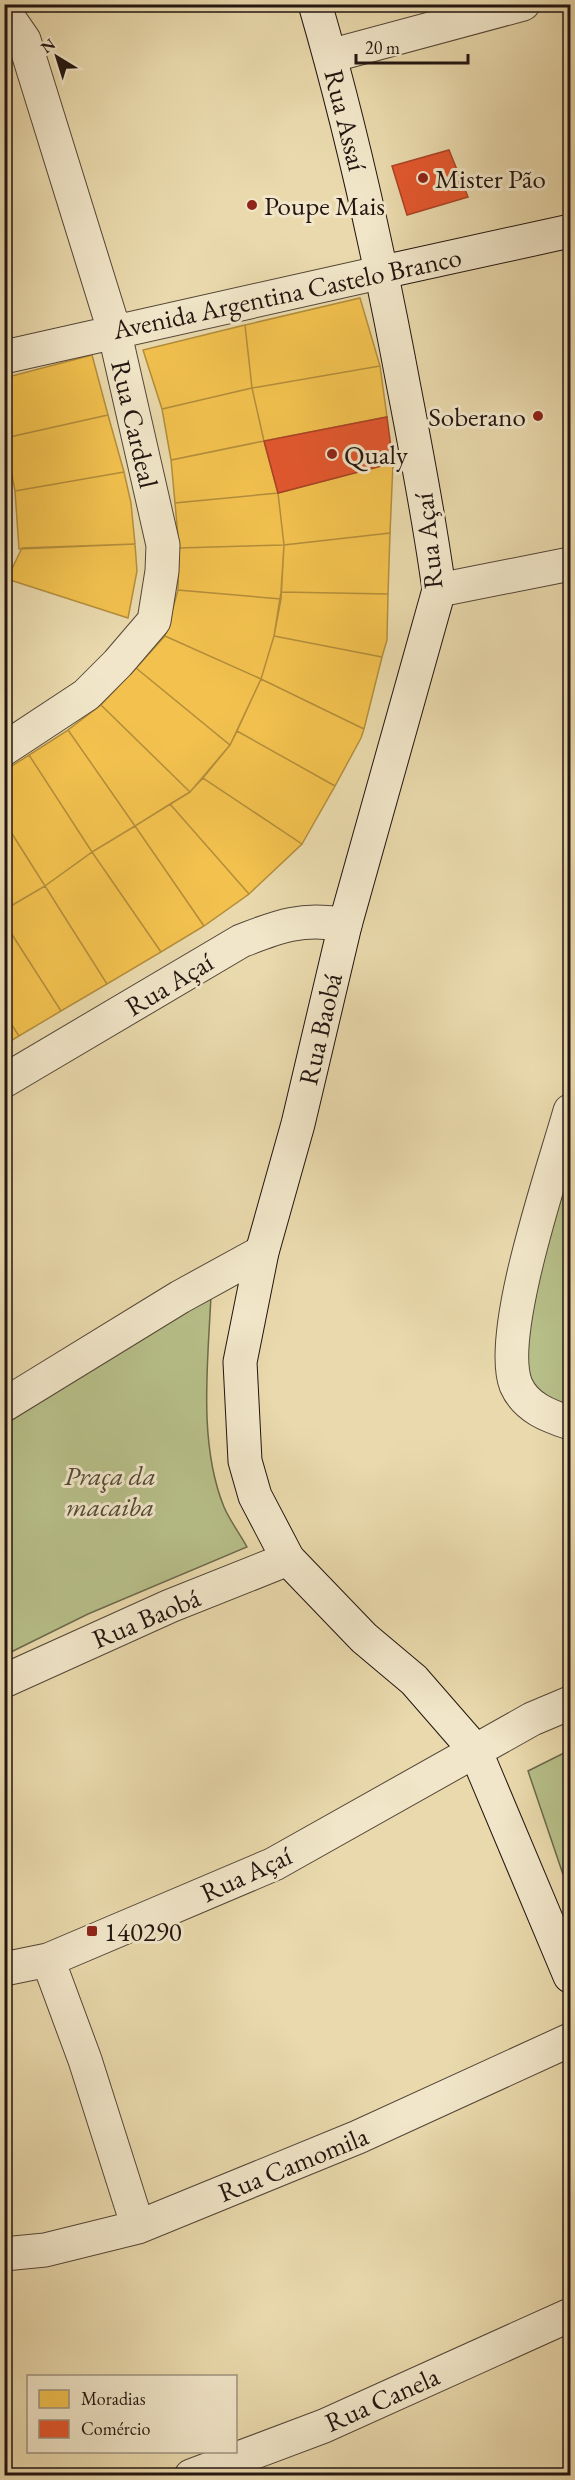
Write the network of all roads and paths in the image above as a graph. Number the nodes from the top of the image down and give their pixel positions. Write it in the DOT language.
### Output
graph roads {
  1 [pos="315,4"];
  2 [pos="523,4"];
  3 [pos="4,11"];
  4 [pos="330,56"];
  5 [pos="570,231"];
  6 [pos="382,272"];
  7 [pos="114,330"];
  8 [pos="4,357"];
  9 [pos="570,564"];
  10 [pos="439,590"];
  11 [pos="4,749"];
  12 [pos="377,806"];
  13 [pos="345,925"];
  14 [pos="4,1081"];
  15 [pos="570,1111"];
  16 [pos="262,1252"];
  17 [pos="4,1405"];
  18 [pos="570,1423"];
  19 [pos="288,1559"];
  20 [pos="4,1681"];
  21 [pos="570,1703"];
  22 [pos="475,1750"];
  23 [pos="48,1960"];
  24 [pos="4,1969"];
  25 [pos="570,1976"];
  26 [pos="570,2040"];
  27 [pos="138,2227"];
  28 [pos="4,2254"];
  29 [pos="570,2315"];
  30 [pos="191,2475"];
  1 -- 4 [label="street, Rua Assaí"];
  2 -- 4 [label="street"];
  3 -- 7 [label="street, Rua Cardeal"];
  4 -- 6 [label="street, Rua Assaí"];
  5 -- 6 [label="street, Avenida Argentina Castelo Branco"];
  6 -- 7 [label="street, Avenida Argentina Castelo Branco"];
  6 -- 10 [label="street, Rua Açaí"];
  7 -- 8 [label="street, Avenida Argentina Castelo Branco"];
  7 -- 11 [label="street, Rua Cardeal"];
  9 -- 10 [label="street"];
  10 -- 12 [label="street, Rua Açaí"];
  12 -- 13 [label="street, Rua Baobá"];
  13 -- 14 [label="street, Rua Açaí"];
  13 -- 16 [label="street, Rua Baobá"];
  15 -- 18 [label="street"];
  16 -- 17 [label="street"];
  16 -- 19 [label="street, Rua Baobá"];
  19 -- 20 [label="street, Rua Baobá"];
  19 -- 22 [label="street, Rua Baobá"];
  21 -- 22 [label="street"];
  22 -- 23 [label="street, Rua Açaí"];
  22 -- 25 [label="street, Rua Baobá"];
  23 -- 24 [label="street, Rua Açaí"];
  23 -- 27 [label="street"];
  26 -- 27 [label="street, Rua Camomila"];
  27 -- 28 [label="street, Rua Camomila"];
  29 -- 30 [label="street, Rua Canela"];
}
